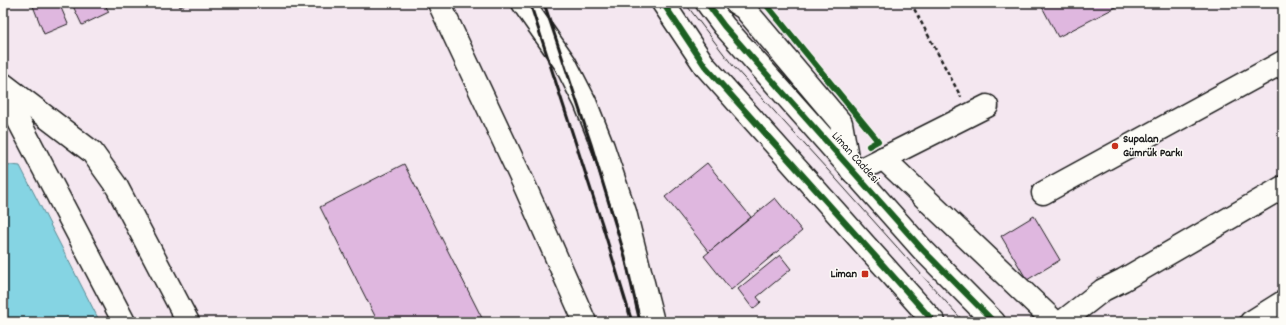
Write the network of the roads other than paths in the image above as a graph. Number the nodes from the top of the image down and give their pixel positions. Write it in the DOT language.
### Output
graph roads {
  1 [pos="439,3"];
  2 [pos="523,3"];
  3 [pos="662,3"];
  4 [pos="707,3"];
  5 [pos="736,3"];
  6 [pos="1283,62"];
  7 [pos="3,84"];
  8 [pos="3,91"];
  9 [pos="988,106"];
  10 [pos="883,158"];
  11 [pos="853,172"];
  12 [pos="1283,187"];
  13 [pos="1043,193"];
  14 [pos="1283,302"];
  15 [pos="124,322"];
  16 [pos="188,322"];
  17 [pos="585,322"];
  18 [pos="653,322"];
  19 [pos="934,322"];
  20 [pos="994,322"];
  21 [pos="1055,322"];
  22 [pos="1062,322"];
  23 [pos="1251,322"];
  1 -- 17 [label="main road"];
  2 -- 18 [label="main road"];
  3 -- 19 [label="main road"];
  4 -- 11 [label="main road, Liman Caddesi"];
  5 -- 11 [label="main road"];
  6 -- 13 [label="main road"];
  7 -- 16 [label="main road"];
  8 -- 15 [label="main road"];
  9 -- 10 [label="main road"];
  10 -- 11 [label="main road"];
  10 -- 21 [label="main road"];
  11 -- 20 [label="main road, Liman Caddesi"];
  12 -- 22 [label="main road"];
  14 -- 23 [label="main road"];
}
